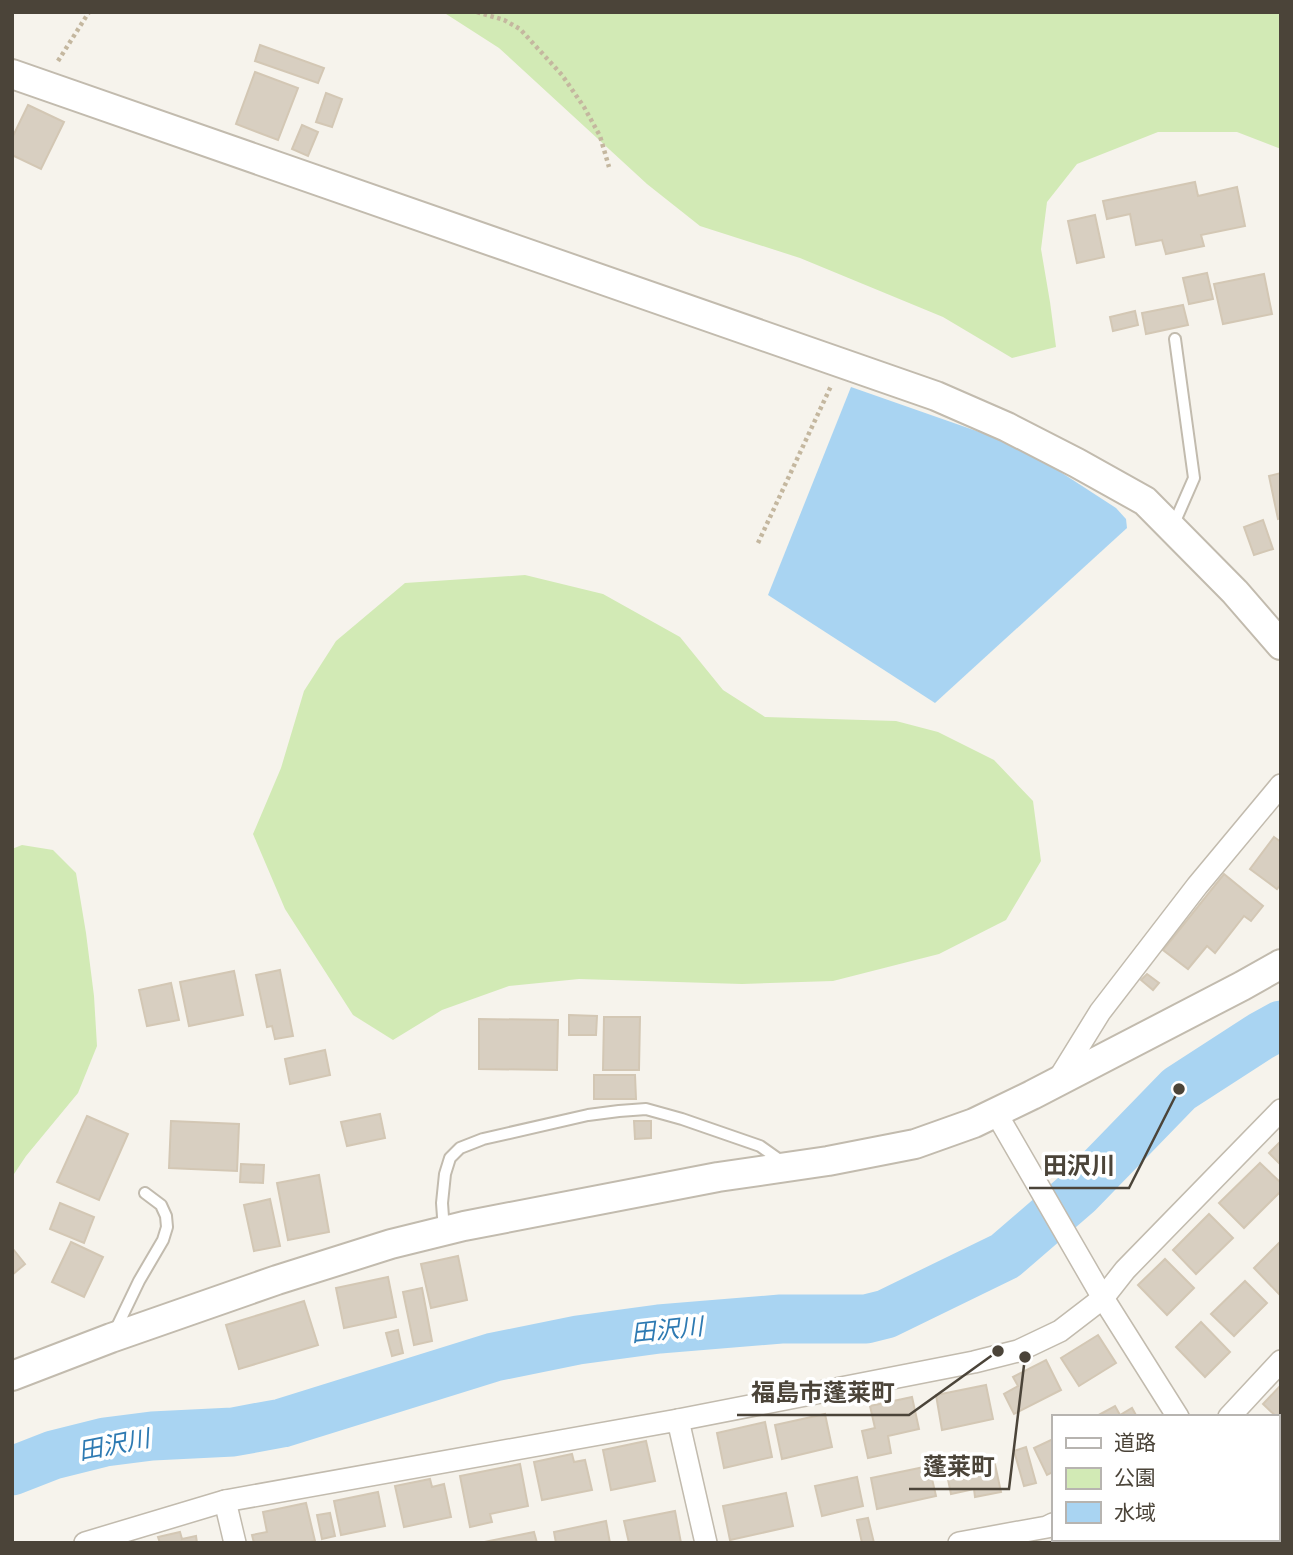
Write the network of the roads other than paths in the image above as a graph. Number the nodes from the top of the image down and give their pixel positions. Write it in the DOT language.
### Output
graph roads {
  1 [pos="12,74"];
  2 [pos="1175,339"];
  3 [pos="1172,528"];
  4 [pos="1281,645"];
  5 [pos="1281,785"];
  6 [pos="1281,964"];
  7 [pos="1058,1080"];
  8 [pos="1281,1110"];
  9 [pos="996,1113"];
  10 [pos="789,1167"];
  11 [pos="145,1193"];
  12 [pos="444,1231"];
  13 [pos="1103,1298"];
  14 [pos="111,1338"];
  15 [pos="1281,1361"];
  16 [pos="12,1376"];
  17 [pos="1177,1415"];
  18 [pos="1231,1415"];
  19 [pos="678,1420"];
  20 [pos="225,1501"];
  21 [pos="1052,1524"];
  22 [pos="85,1543"];
  23 [pos="235,1543"];
  24 [pos="706,1543"];
  25 [pos="959,1543"];
  1 -- 3 [label="street"];
  2 -- 3 [label="lane"];
  3 -- 4 [label="street"];
  5 -- 7 [label="street"];
  6 -- 7 [label="street"];
  7 -- 9 [label="street"];
  8 -- 13 [label="street"];
  9 -- 10 [label="street"];
  9 -- 13 [label="street"];
  10 -- 12 [label="street"];
  10 -- 12 [label="lane"];
  11 -- 14 [label="lane"];
  12 -- 14 [label="street"];
  13 -- 17 [label="street"];
  13 -- 19 [label="street"];
  14 -- 16 [label="street"];
  15 -- 18 [label="street"];
  19 -- 20 [label="street"];
  19 -- 24 [label="street"];
  20 -- 22 [label="street"];
  20 -- 23 [label="street"];
  21 -- 25 [label="street"];
}
